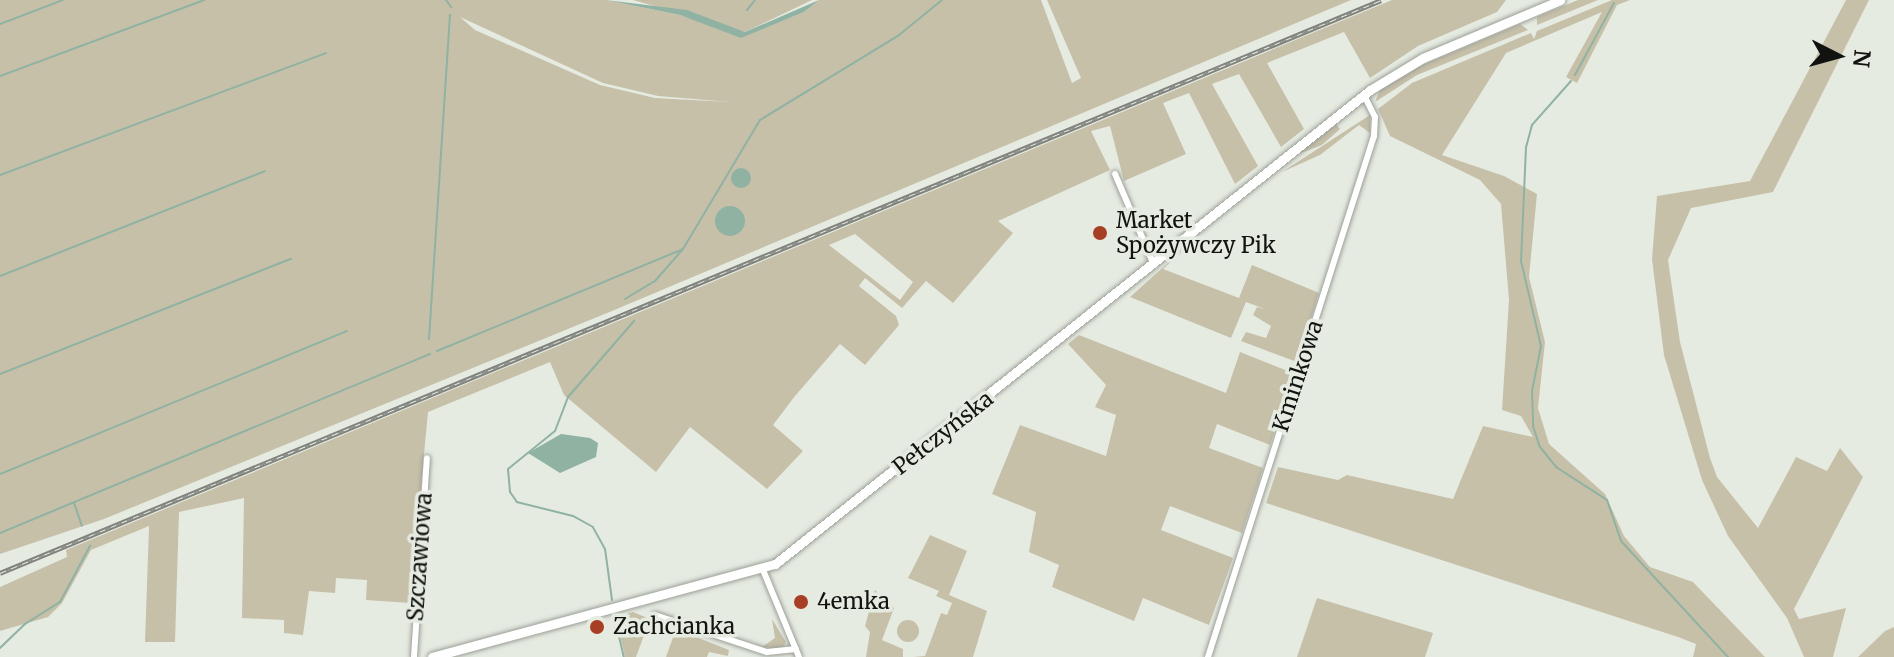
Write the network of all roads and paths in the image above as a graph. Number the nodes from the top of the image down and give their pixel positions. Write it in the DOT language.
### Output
graph roads {
  1 [pos="1560,0"];
  2 [pos="1364,95"];
  3 [pos="1115,174"];
  4 [pos="1154,265"];
  5 [pos="427,458"];
  6 [pos="763,570"];
  7 [pos="655,615"];
  8 [pos="796,649"];
  9 [pos="414,657"];
  10 [pos="432,657"];
  11 [pos="799,657"];
  12 [pos="1208,657"];
  1 -- 2 [label="main road, Pełczyńska"];
  2 -- 4 [label="main road, Pełczyńska"];
  2 -- 12 [label="street, Kminkowa"];
  3 -- 4 [label="street"];
  4 -- 6 [label="main road, Pełczyńska"];
  5 -- 9 [label="street, Szczawiowa"];
  6 -- 8 [label="street"];
  6 -- 10 [label="main road, Pełczyńska"];
  7 -- 8 [label="street"];
  8 -- 11 [label="street"];
}
